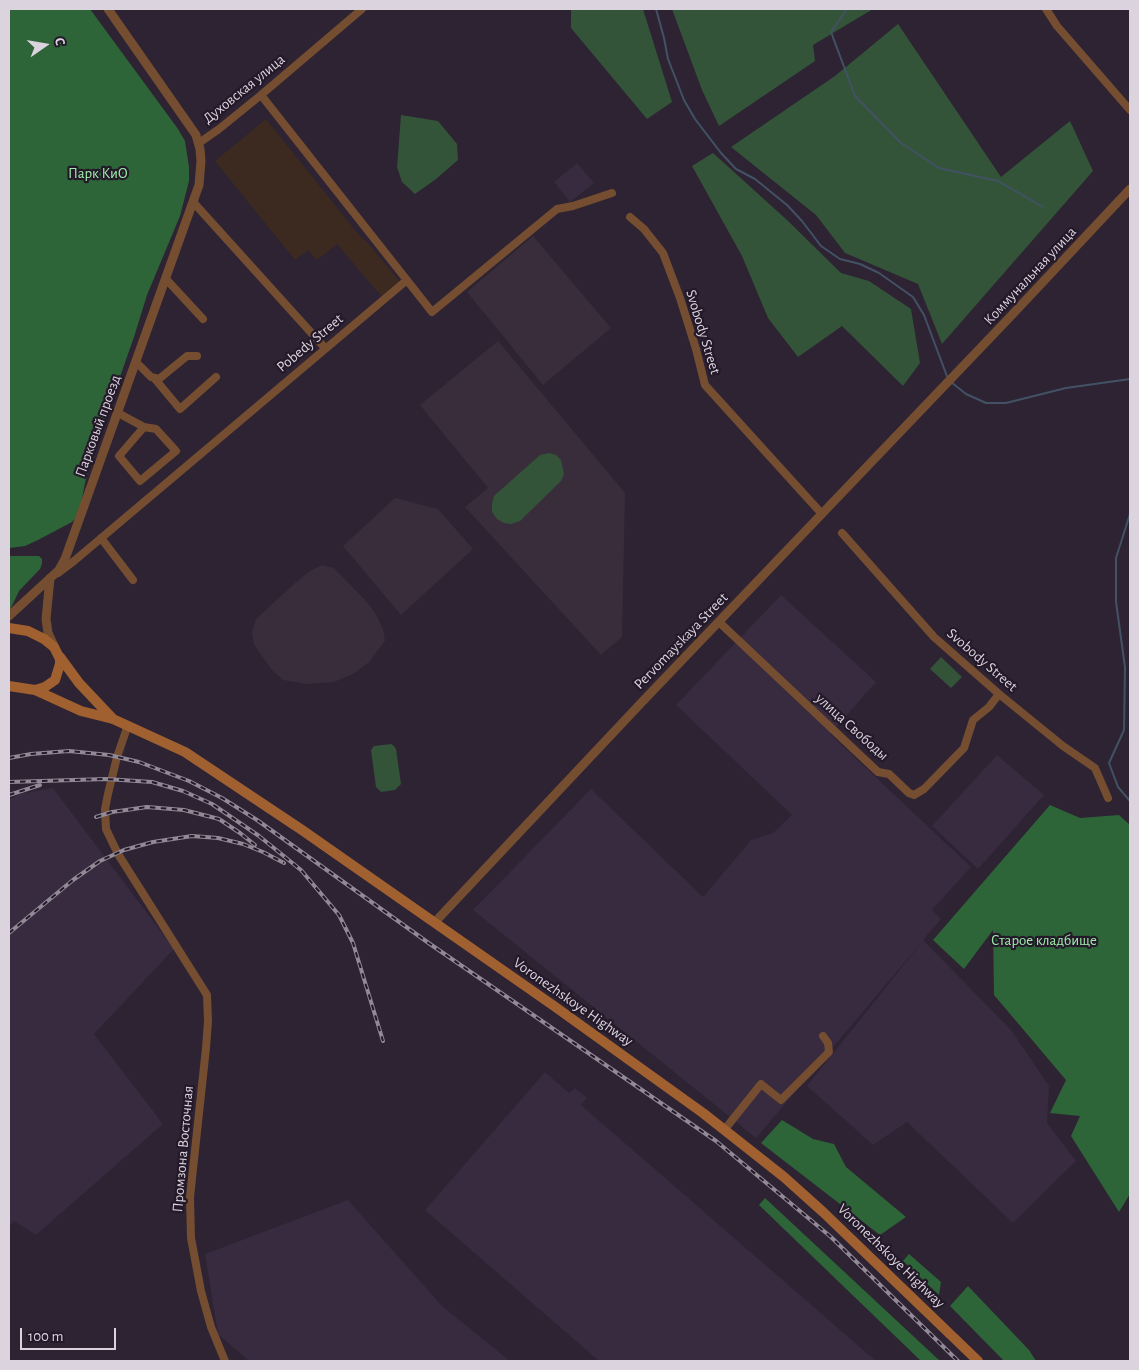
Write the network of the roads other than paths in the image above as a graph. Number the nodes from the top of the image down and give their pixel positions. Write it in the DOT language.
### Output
graph roads {
  1 [pos="108,9"];
  2 [pos="362,9"];
  3 [pos="1046,9"];
  4 [pos="351,12"];
  5 [pos="261,95"];
  6 [pos="1130,110"];
  7 [pos="199,143"];
  8 [pos="1130,189"];
  9 [pos="612,193"];
  10 [pos="194,203"];
  11 [pos="630,217"];
  12 [pos="166,279"];
  13 [pos="407,280"];
  14 [pos="203,319"];
  15 [pos="324,348"];
  16 [pos="197,356"];
  17 [pos="136,362"];
  18 [pos="216,378"];
  19 [pos="155,379"];
  20 [pos="949,380"];
  21 [pos="118,413"];
  22 [pos="144,427"];
  23 [pos="822,514"];
  24 [pos="842,533"];
  25 [pos="101,538"];
  26 [pos="50,578"];
  27 [pos="132,580"];
  28 [pos="9,616"];
  29 [pos="719,622"];
  30 [pos="9,628"];
  31 [pos="57,652"];
  32 [pos="9,686"];
  33 [pos="35,690"];
  34 [pos="999,694"];
  35 [pos="113,719"];
  36 [pos="128,725"];
  37 [pos="1108,798"];
  38 [pos="435,922"];
  39 [pos="823,1036"];
  40 [pos="725,1129"];
  41 [pos="224,1361"];
  42 [pos="978,1361"];
  1 -- 7 [label="street, Духовская улица"];
  2 -- 4 [label="street, Духовская улица"];
  3 -- 6 [label="street"];
  4 -- 5 [label="street, Духовская улица"];
  5 -- 7 [label="street, Духовская улица"];
  5 -- 13 [label="street"];
  7 -- 10 [label="street, Парковый проезд"];
  8 -- 20 [label="street, Коммунальная улица"];
  9 -- 13 [label="street"];
  10 -- 12 [label="street, Парковый проезд"];
  10 -- 15 [label="street"];
  11 -- 23 [label="street, Svobody Street"];
  12 -- 14 [label="street"];
  12 -- 17 [label="street, Парковый проезд"];
  13 -- 15 [label="street, Pobedy Street"];
  15 -- 25 [label="street, Pobedy Street"];
  16 -- 19 [label="street"];
  17 -- 19 [label="street"];
  17 -- 21 [label="street, Парковый проезд"];
  18 -- 19 [label="street"];
  20 -- 23 [label="street, Pervomayskaya Street"];
  21 -- 22 [label="street"];
  21 -- 26 [label="street, Парковый проезд"];
  22 -- 22 [label="street"];
  23 -- 29 [label="street, Pervomayskaya Street"];
  24 -- 34 [label="street, Svobody Street"];
  25 -- 26 [label="street, Pobedy Street"];
  25 -- 27 [label="street"];
  26 -- 28 [label="street, Парковый проезд"];
  26 -- 31 [label="street"];
  29 -- 34 [label="street, улица Свободы"];
  29 -- 38 [label="street, Pervomayskaya Street"];
  30 -- 31 [label="main road"];
  31 -- 33 [label="main road"];
  31 -- 35 [label="main road"];
  32 -- 33 [label="main road, Voronezhskoye Highway"];
  33 -- 35 [label="main road, Voronezhskoye Highway"];
  34 -- 37 [label="street, Svobody Street"];
  35 -- 36 [label="main road, Voronezhskoye Highway"];
  36 -- 38 [label="main road, Voronezhskoye Highway"];
  36 -- 41 [label="street, Промзона Восточная"];
  38 -- 40 [label="main road, Voronezhskoye Highway"];
  39 -- 40 [label="street"];
  40 -- 42 [label="main road, Voronezhskoye Highway"];
}
